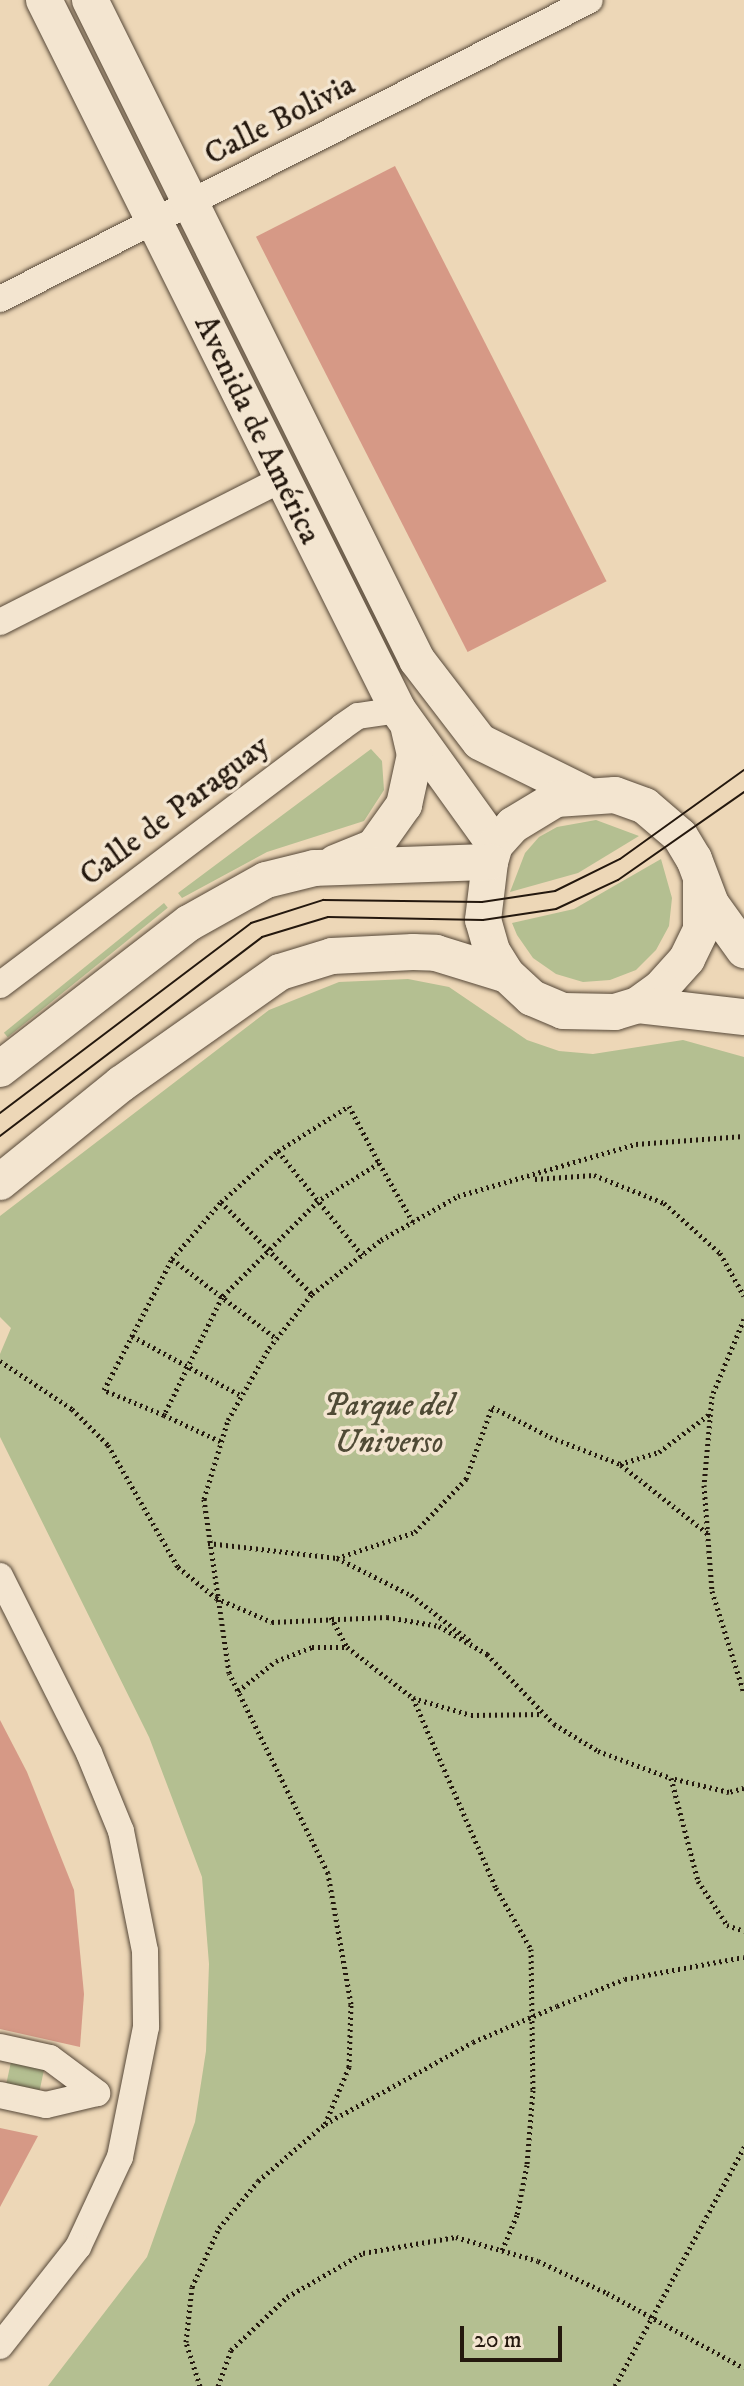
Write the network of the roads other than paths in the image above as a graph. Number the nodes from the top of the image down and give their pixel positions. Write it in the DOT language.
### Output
graph roads {
  1 [pos="44,0"];
  2 [pos="90,0"];
  3 [pos="590,0"];
  4 [pos="192,204"];
  5 [pos="157,223"];
  6 [pos="0,299"];
  7 [pos="280,480"];
  8 [pos="0,622"];
  9 [pos="403,719"];
  10 [pos="583,793"];
  11 [pos="492,854"];
  12 [pos="315,868"];
  13 [pos="701,881"];
  14 [pos="744,950"];
  15 [pos="507,975"];
  16 [pos="0,985"];
  17 [pos="638,1005"];
  18 [pos="744,1017"];
  19 [pos="0,1069"];
  20 [pos="0,1182"];
  21 [pos="0,1576"];
  22 [pos="0,2047"];
  23 [pos="0,2095"];
  24 [pos="0,2346"];
  1 -- 5 [label="main road, Avenida de América"];
  2 -- 4 [label="main road, Avenida de América"];
  3 -- 4 [label="street, Calle Bolivia"];
  4 -- 5 [label="street, Calle Bolivia"];
  4 -- 10 [label="main road, Avenida de América"];
  5 -- 6 [label="street, Calle Bolivia"];
  5 -- 7 [label="main road, Avenida de América"];
  7 -- 8 [label="street"];
  7 -- 9 [label="main road, Avenida de América"];
  9 -- 11 [label="main road, Avenida de América"];
  9 -- 12 [label="main road"];
  9 -- 16 [label="street, Calle de Paraguay"];
  10 -- 11 [label="main road, Avenida de América"];
  10 -- 13 [label="main road, Avenida de América"];
  11 -- 12 [label="main road"];
  11 -- 15 [label="main road, Avenida de América"];
  12 -- 19 [label="main road"];
  13 -- 14 [label="main road, Avenida de América"];
  13 -- 17 [label="main road, Avenida de América"];
  15 -- 17 [label="main road, Avenida de América"];
  15 -- 20 [label="main road"];
  17 -- 18 [label="main road, Avenida de América"];
  21 -- 24 [label="street"];
  22 -- 23 [label="street"];
}
